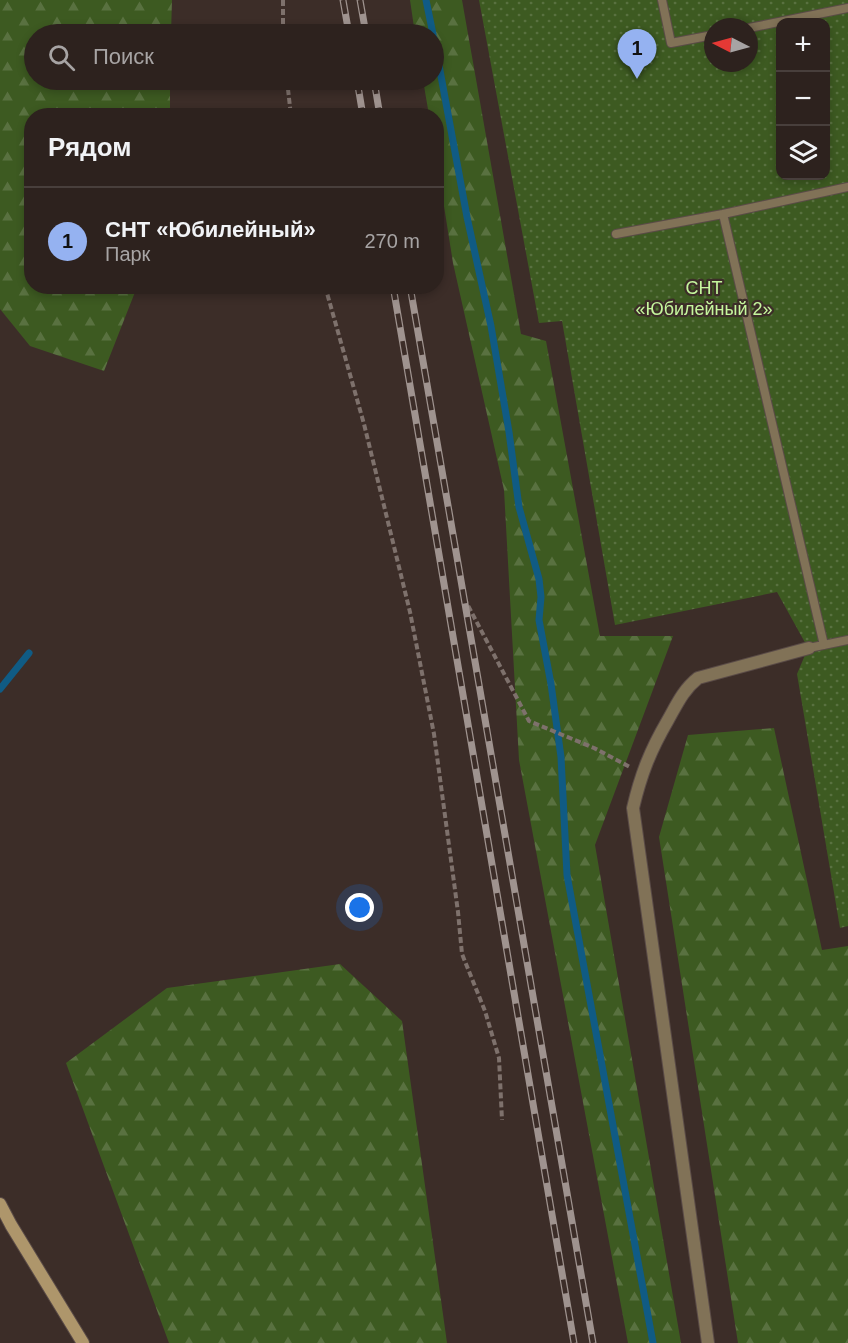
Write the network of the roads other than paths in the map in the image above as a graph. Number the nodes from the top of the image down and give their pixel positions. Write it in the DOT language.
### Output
graph roads {
  1 [pos="662,0"];
  2 [pos="848,8"];
  3 [pos="758,26"];
  4 [pos="704,37"];
  5 [pos="848,186"];
  6 [pos="723,214"];
  7 [pos="616,234"];
  8 [pos="848,640"];
  9 [pos="824,645"];
  10 [pos="808,648"];
  11 [pos="0,1204"];
  12 [pos="83,1343"];
  13 [pos="708,1343"];
  1 -- 4 [label="lane"];
  2 -- 3 [label="lane"];
  5 -- 6 [label="lane"];
  6 -- 7 [label="lane"];
  6 -- 9 [label="lane"];
  8 -- 9 [label="lane"];
  9 -- 10 [label="lane"];
  10 -- 13 [label="street"];
  11 -- 12 [label="street"];
}
